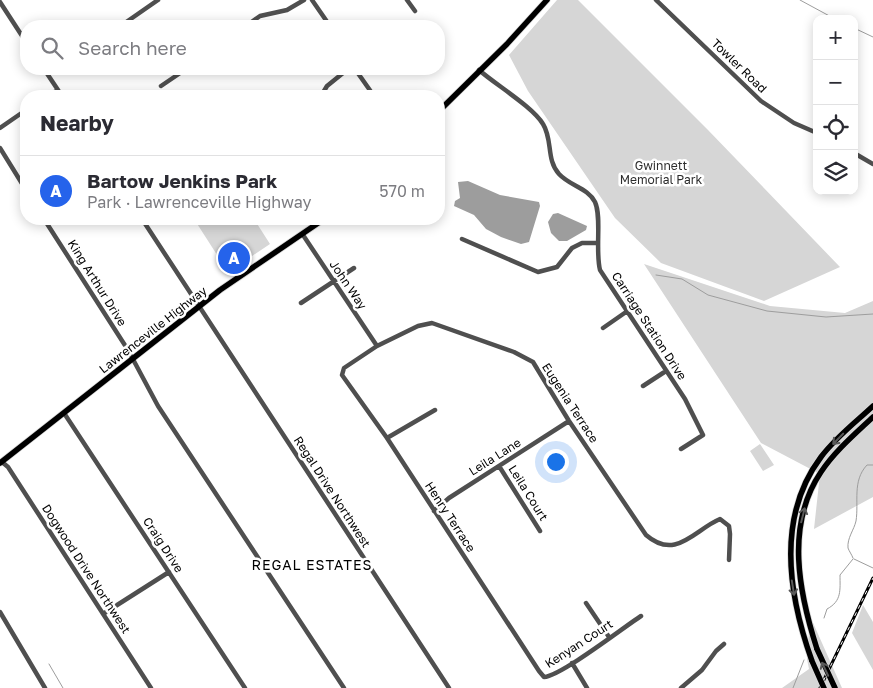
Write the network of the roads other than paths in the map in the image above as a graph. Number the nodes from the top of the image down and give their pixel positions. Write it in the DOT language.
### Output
graph roads {
  1 [pos="158,0"];
  2 [pos="304,0"];
  3 [pos="312,0"];
  4 [pos="407,0"];
  5 [pos="547,0"];
  6 [pos="656,0"];
  7 [pos="0,2"];
  8 [pos="415,11"];
  9 [pos="129,20"];
  10 [pos="254,20"];
  11 [pos="326,20"];
  12 [pos="20,33"];
  13 [pos="479,70"];
  14 [pos="48,75"];
  15 [pos="177,75"];
  16 [pos="339,75"];
  17 [pos="359,75"];
  18 [pos="161,86"];
  19 [pos="58,90"];
  20 [pos="326,90"];
  21 [pos="370,90"];
  22 [pos="445,105"];
  23 [pos="20,114"];
  24 [pos="0,128"];
  25 [pos="813,131"];
  26 [pos="0,148"];
  27 [pos="858,155"];
  28 [pos="873,164"];
  29 [pos="20,180"];
  30 [pos="48,225"];
  31 [pos="146,225"];
  32 [pos="316,225"];
  33 [pos="303,235"];
  34 [pos="462,239"];
  35 [pos="597,243"];
  36 [pos="354,268"];
  37 [pos="334,282"];
  38 [pos="300,303"];
  39 [pos="199,306"];
  40 [pos="626,312"];
  41 [pos="603,328"];
  42 [pos="377,346"];
  43 [pos="132,358"];
  44 [pos="666,371"];
  45 [pos="349,385"];
  46 [pos="643,386"];
  47 [pos="873,406"];
  48 [pos="435,410"];
  49 [pos="64,413"];
  50 [pos="873,417"];
  51 [pos="569,422"];
  52 [pos="387,438"];
  53 [pos="681,449"];
  54 [pos="1,462"];
  55 [pos="499,466"];
  56 [pos="434,511"];
  57 [pos="540,531"];
  58 [pos="729,560"];
  59 [pos="169,572"];
  60 [pos="586,603"];
  61 [pos="0,612"];
  62 [pos="103,614"];
  63 [pos="641,616"];
  64 [pos="609,637"];
  65 [pos="724,644"];
  66 [pos="532,660"];
  67 [pos="572,663"];
  68 [pos="45,688"];
  69 [pos="151,688"];
  70 [pos="245,688"];
  71 [pos="344,688"];
  72 [pos="449,688"];
  73 [pos="587,688"];
  74 [pos="681,688"];
  75 [pos="824,688"];
  76 [pos="835,688"];
  1 -- 9 [label="street"];
  2 -- 10 [label="street"];
  3 -- 11 [label="street"];
  4 -- 8 [label="street"];
  5 -- 13 [label="main road"];
  6 -- 25 [label="street, Towler Road"];
  7 -- 12 [label="street"];
  13 -- 22 [label="main road"];
  13 -- 35 [label="street, Carriage Station Drive"];
  14 -- 19 [label="street"];
  15 -- 18 [label="street"];
  16 -- 20 [label="street"];
  17 -- 21 [label="street"];
  23 -- 24 [label="street"];
  26 -- 29 [label="street"];
  27 -- 28 [label="street"];
  30 -- 43 [label="street, King Arthur Drive"];
  31 -- 39 [label="street, Regal Drive Northwest"];
  32 -- 33 [label="main road, Lawrenceville Highway"];
  33 -- 37 [label="street, John Way"];
  33 -- 39 [label="main road, Lawrenceville Highway"];
  34 -- 35 [label="street"];
  35 -- 40 [label="street, Carriage Station Drive"];
  36 -- 37 [label="street"];
  37 -- 38 [label="street"];
  37 -- 42 [label="street, John Way"];
  39 -- 43 [label="main road, Lawrenceville Highway"];
  39 -- 72 [label="street, Regal Drive Northwest"];
  40 -- 41 [label="street"];
  40 -- 44 [label="street, Carriage Station Drive"];
  42 -- 45 [label="street, Eugenia Terrace"];
  42 -- 51 [label="street, Eugenia Terrace"];
  43 -- 49 [label="main road, Lawrenceville Highway"];
  43 -- 71 [label="street"];
  44 -- 46 [label="street"];
  44 -- 53 [label="street, Carriage Station Drive"];
  45 -- 52 [label="street, Henry Terrace"];
  47 -- 75 [label="main road, one-way, bridge"];
  48 -- 52 [label="street"];
  49 -- 54 [label="main road, Lawrenceville Highway"];
  49 -- 59 [label="street, Craig Drive"];
  76 -- 50 [label="main road, one-way, bridge"];
  51 -- 55 [label="street, Leila Lane"];
  51 -- 58 [label="street, Eugenia Terrace"];
  52 -- 56 [label="street, Henry Terrace"];
  54 -- 62 [label="street, Dogwood Drive Northwest"];
  55 -- 56 [label="street, Leila Lane"];
  55 -- 57 [label="street, Leila Court"];
  56 -- 66 [label="street, Henry Terrace"];
  59 -- 62 [label="street"];
  59 -- 70 [label="street, Craig Drive"];
  60 -- 64 [label="street"];
  61 -- 68 [label="street"];
  62 -- 69 [label="street, Dogwood Drive Northwest"];
  63 -- 64 [label="street, Kenyan Court"];
  64 -- 67 [label="street, Kenyan Court"];
  65 -- 74 [label="street"];
  66 -- 67 [label="street, Kenyan Court"];
  67 -- 73 [label="street"];
}
